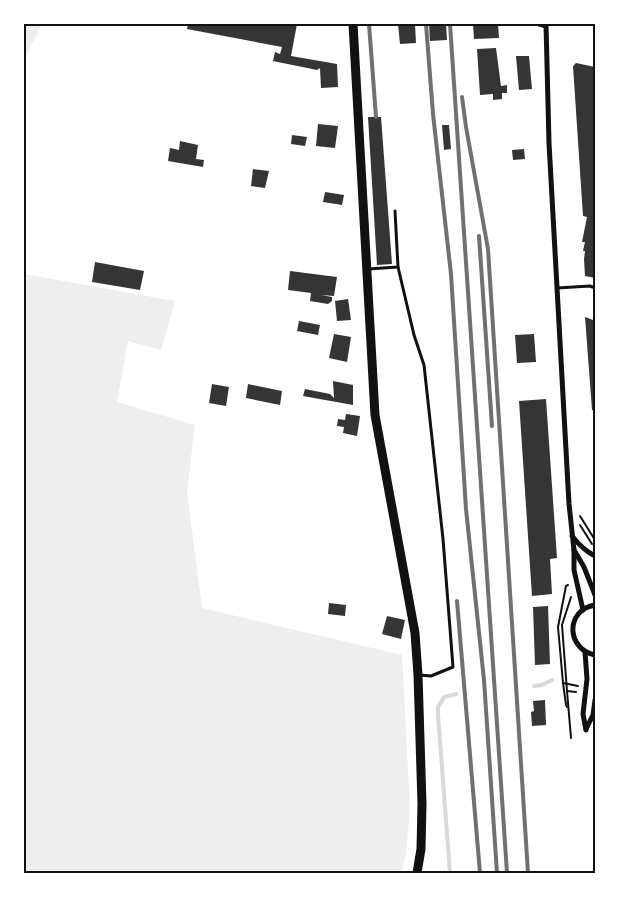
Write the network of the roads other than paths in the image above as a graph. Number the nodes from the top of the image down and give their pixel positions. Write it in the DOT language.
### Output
graph roads {
  1 [pos="353,24"];
  2 [pos="536,24"];
  3 [pos="546,25"];
  4 [pos="395,210"];
  5 [pos="398,268"];
  6 [pos="367,269"];
  7 [pos="557,288"];
  8 [pos="595,288"];
  9 [pos="571,536"];
  10 [pos="574,550"];
  11 [pos="595,556"];
  12 [pos="595,595"];
  13 [pos="595,605"];
  14 [pos="583,610"];
  15 [pos="585,652"];
  16 [pos="595,655"];
  17 [pos="418,676"];
  18 [pos="595,700"];
  19 [pos="417,873"];
  1 -- 6 [label="main road"];
  2 -- 3 [label="lane"];
  3 -- 7 [label="street"];
  4 -- 5 [label="lane"];
  5 -- 6 [label="lane"];
  5 -- 17 [label="lane"];
  6 -- 17 [label="main road"];
  7 -- 8 [label="lane"];
  7 -- 9 [label="street"];
  9 -- 10 [label="street"];
  9 -- 11 [label="street"];
  10 -- 12 [label="street"];
  10 -- 14 [label="street"];
  13 -- 14 [label="street"];
  14 -- 15 [label="street"];
  15 -- 16 [label="street"];
  15 -- 18 [label="street"];
  17 -- 19 [label="main road"];
}
